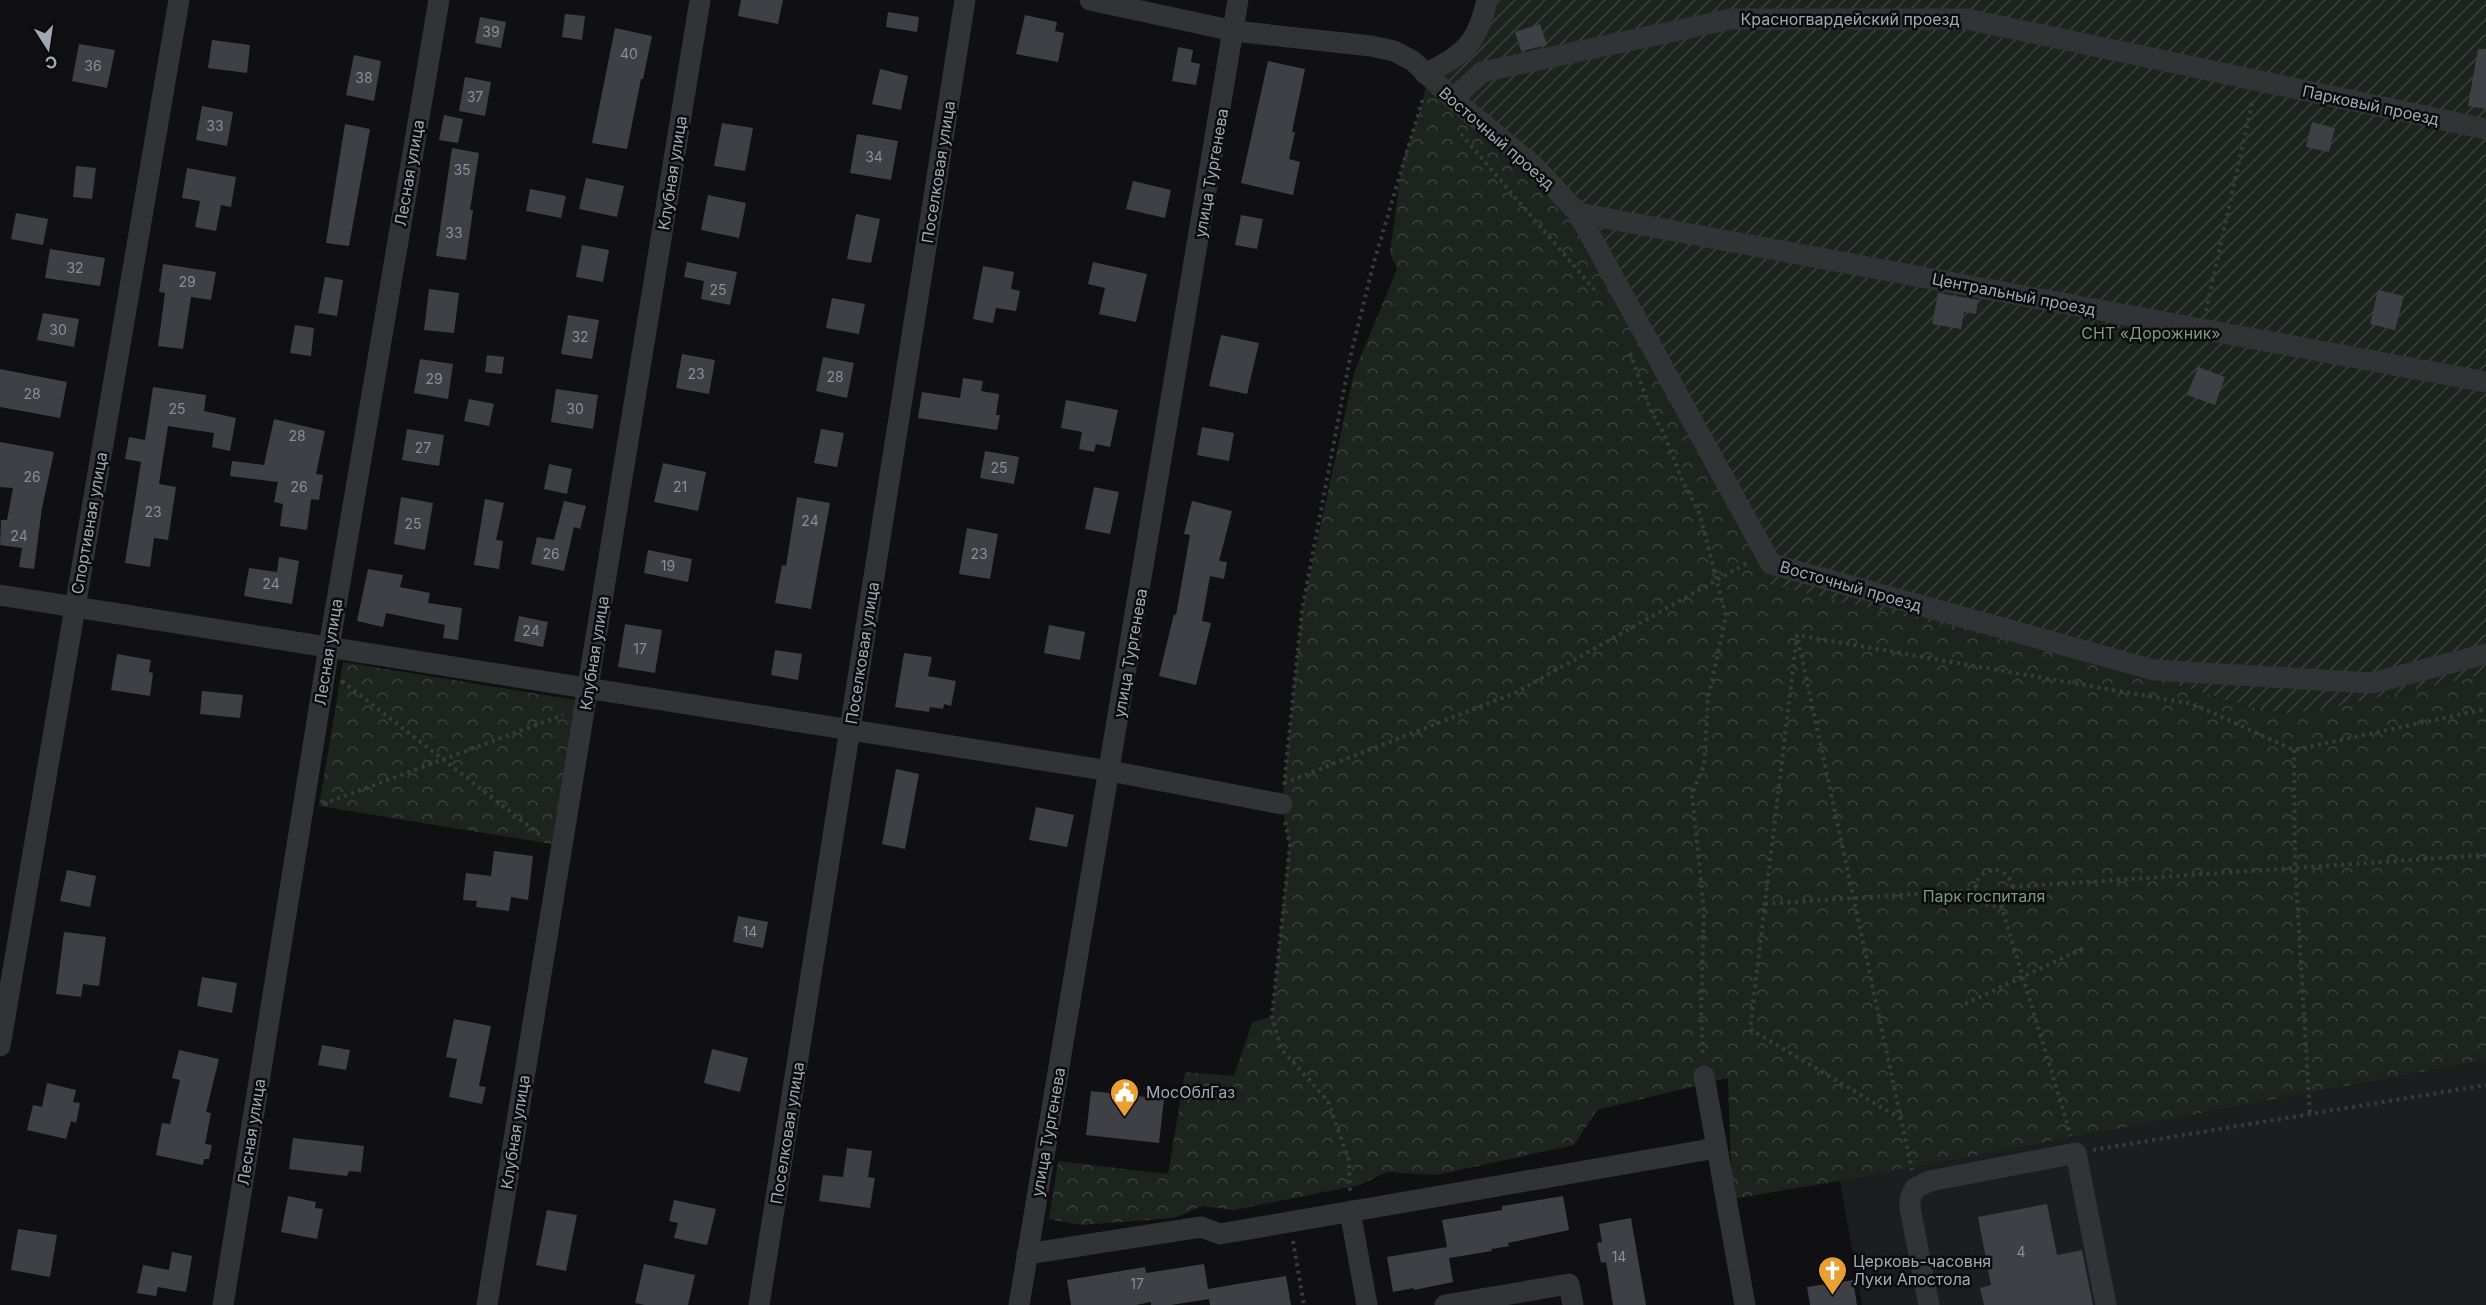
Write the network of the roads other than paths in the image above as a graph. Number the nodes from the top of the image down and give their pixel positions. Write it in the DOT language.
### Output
graph roads {
  1 [pos="179,0"];
  2 [pos="439,0"];
  3 [pos="700,0"];
  4 [pos="965,0"];
  5 [pos="1090,0"];
  6 [pos="1238,0"];
  7 [pos="1487,0"];
  8 [pos="1234,32"];
  9 [pos="1426,75"];
  10 [pos="2257,81"];
  11 [pos="1453,99"];
  12 [pos="2486,129"];
  13 [pos="1578,213"];
  14 [pos="2486,382"];
  15 [pos="0,595"];
  16 [pos="75,607"];
  17 [pos="328,647"];
  18 [pos="2486,654"];
  19 [pos="586,698"];
  20 [pos="850,730"];
  21 [pos="1110,771"];
  22 [pos="1283,794"];
  23 [pos="0,1046"];
  24 [pos="1704,1076"];
  25 [pos="1717,1148"];
  26 [pos="1350,1212"];
  27 [pos="1027,1254"];
  28 [pos="223,1305"];
  29 [pos="487,1305"];
  30 [pos="759,1305"];
  31 [pos="1019,1305"];
  32 [pos="1367,1305"];
  33 [pos="1444,1305"];
  34 [pos="1574,1305"];
  35 [pos="1745,1305"];
  36 [pos="1929,1305"];
  37 [pos="2106,1305"];
  1 -- 16 [label="street, Спортивная улица"];
  2 -- 17 [label="street, Лесная улица"];
  3 -- 19 [label="street, Клубная улица"];
  4 -- 20 [label="street, Поселковая улица"];
  5 -- 8 [label="street, Восточный проезд"];
  6 -- 8 [label="street, улица Тургенева"];
  7 -- 9 [label="street"];
  8 -- 9 [label="street, Восточный проезд"];
  8 -- 21 [label="street, улица Тургенева"];
  9 -- 11 [label="street, Восточный проезд"];
  10 -- 11 [label="street, Красногвардейский проезд"];
  10 -- 12 [label="street, Парковый проезд"];
  11 -- 13 [label="street, Восточный проезд"];
  13 -- 14 [label="street, Центральный проезд"];
  13 -- 18 [label="street, Восточный проезд"];
  15 -- 16 [label="street"];
  16 -- 17 [label="street"];
  16 -- 23 [label="street, Спортивная улица"];
  17 -- 19 [label="street"];
  17 -- 28 [label="street, Лесная улица"];
  19 -- 20 [label="street"];
  19 -- 29 [label="street, Клубная улица"];
  20 -- 21 [label="street"];
  20 -- 30 [label="street, Поселковая улица"];
  21 -- 22 [label="street"];
  21 -- 27 [label="street, улица Тургенева"];
  24 -- 25 [label="street"];
  25 -- 26 [label="street"];
  25 -- 35 [label="street"];
  26 -- 27 [label="street"];
  26 -- 32 [label="street"];
  27 -- 31 [label="street, улица Тургенева"];
  33 -- 34 [label="street"];
  36 -- 37 [label="street"];
}
